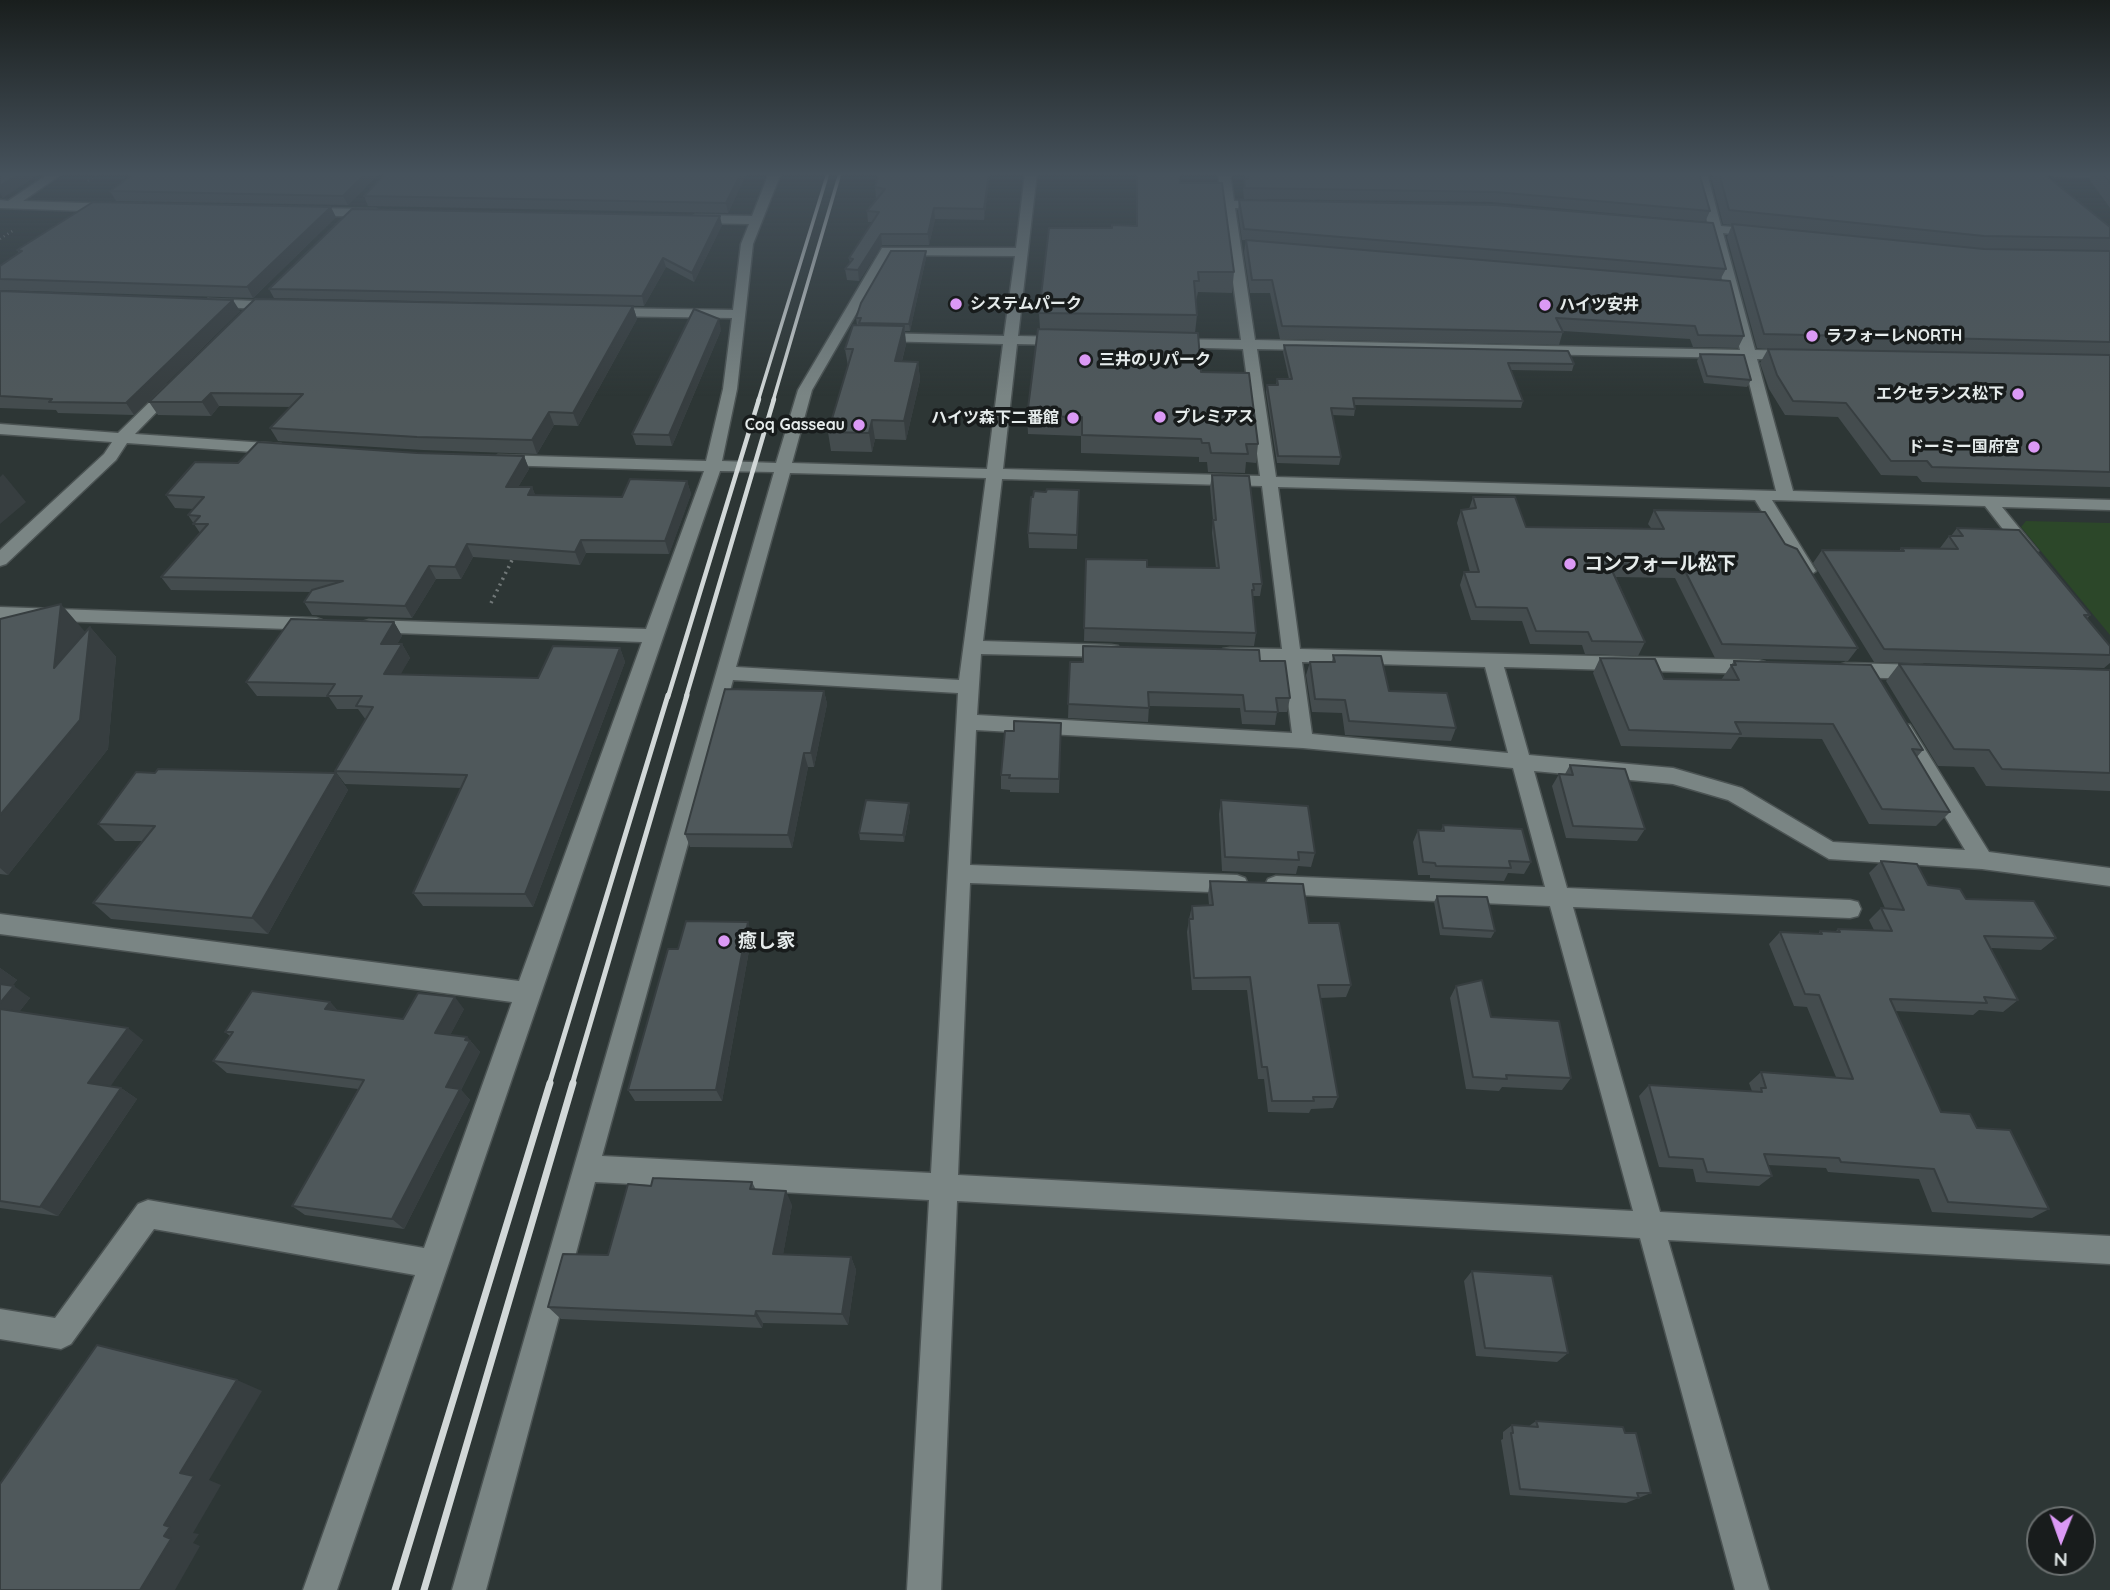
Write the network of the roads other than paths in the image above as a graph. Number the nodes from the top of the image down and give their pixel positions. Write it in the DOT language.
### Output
graph roads {
  1 [pos="747,247"];
  2 [pos="1023,247"];
  3 [pos="1241,247"];
  4 [pos="1718,247"];
  5 [pos="1022,252"];
  6 [pos="262,301"];
  7 [pos="189,303"];
  8 [pos="299,306"];
  9 [pos="595,311"];
  10 [pos="739,314"];
  11 [pos="238,324"];
  12 [pos="850,336"];
  13 [pos="1012,340"];
  14 [pos="1080,341"];
  15 [pos="1161,343"];
  16 [pos="1248,344"];
  17 [pos="1749,354"];
  18 [pos="1804,356"];
  19 [pos="180,381"];
  20 [pos="0,429"];
  21 [pos="122,438"];
  22 [pos="298,450"];
  23 [pos="477,460"];
  24 [pos="713,467"];
  25 [pos="783,467"];
  26 [pos="993,473"];
  27 [pos="1269,481"];
  28 [pos="1760,495"];
  29 [pos="1786,496"];
  30 [pos="1989,501"];
  31 [pos="2110,505"];
  32 [pos="0,561"];
  33 [pos="2040,565"];
  34 [pos="1817,588"];
  35 [pos="0,613"];
  36 [pos="330,624"];
  37 [pos="357,625"];
  38 [pos="654,636"];
  39 [pos="973,647"];
  40 [pos="1852,647"];
  41 [pos="1125,651"];
  42 [pos="1208,653"];
  43 [pos="1292,655"];
  44 [pos="1493,661"];
  45 [pos="1784,668"];
  46 [pos="1825,669"];
  47 [pos="1867,670"];
  48 [pos="727,673"];
  49 [pos="1948,673"];
  50 [pos="968,687"];
  51 [pos="1881,694"];
  52 [pos="1895,718"];
  53 [pos="966,722"];
  54 [pos="1303,741"];
  55 [pos="1523,762"];
  56 [pos="1982,860"];
  57 [pos="960,874"];
  58 [pos="2110,877"];
  59 [pos="1558,895"];
  60 [pos="1850,909"];
  61 [pos="0,924"];
  62 [pos="527,993"];
  63 [pos="584,1167"];
  64 [pos="944,1187"];
  65 [pos="1651,1225"];
  66 [pos="2110,1250"];
  67 [pos="433,1264"];
  68 [pos="0,1324"];
  69 [pos="320,1590"];
  70 [pos="469,1590"];
  71 [pos="925,1590"];
  72 [pos="1752,1590"];
  1 -- 10 [label="street"];
  2 -- 5 [label="street"];
  3 -- 16 [label="street"];
  4 -- 17 [label="street"];
  5 -- 12 [label="street"];
  5 -- 13 [label="street"];
  6 -- 7 [label="street"];
  6 -- 8 [label="street"];
  6 -- 11 [label="street"];
  9 -- 10 [label="street"];
  10 -- 24 [label="street"];
  12 -- 13 [label="street"];
  12 -- 25 [label="street"];
  13 -- 14 [label="street"];
  13 -- 26 [label="street"];
  15 -- 16 [label="street"];
  16 -- 17 [label="street"];
  16 -- 27 [label="street"];
  17 -- 18 [label="street"];
  17 -- 29 [label="street"];
  19 -- 21 [label="street"];
  20 -- 21 [label="street"];
  21 -- 22 [label="street"];
  21 -- 32 [label="street"];
  23 -- 24 [label="street"];
  24 -- 25 [label="street"];
  24 -- 38 [label="street"];
  25 -- 26 [label="street"];
  25 -- 48 [label="street"];
  26 -- 27 [label="street"];
  26 -- 39 [label="street"];
  27 -- 28 [label="street"];
  27 -- 43 [label="street"];
  28 -- 29 [label="street"];
  28 -- 34 [label="street"];
  29 -- 30 [label="street"];
  30 -- 31 [label="street"];
  30 -- 33 [label="street"];
  35 -- 36 [label="street"];
  37 -- 38 [label="street"];
  38 -- 62 [label="street"];
  39 -- 41 [label="street"];
  39 -- 50 [label="street"];
  40 -- 47 [label="street"];
  42 -- 43 [label="street"];
  43 -- 44 [label="street"];
  43 -- 54 [label="street"];
  44 -- 45 [label="street"];
  44 -- 55 [label="street"];
  46 -- 47 [label="street"];
  47 -- 49 [label="street"];
  47 -- 51 [label="street"];
  48 -- 50 [label="street"];
  48 -- 63 [label="street"];
  50 -- 53 [label="street"];
  52 -- 56 [label="street"];
  53 -- 54 [label="street"];
  53 -- 57 [label="street"];
  54 -- 55 [label="street"];
  55 -- 56 [label="street"];
  55 -- 59 [label="street"];
  56 -- 58 [label="street"];
  57 -- 59 [label="street"];
  57 -- 64 [label="street"];
  59 -- 60 [label="street"];
  59 -- 65 [label="street"];
  61 -- 62 [label="street"];
  62 -- 67 [label="street"];
  63 -- 64 [label="street"];
  63 -- 70 [label="street"];
  64 -- 65 [label="street"];
  64 -- 71 [label="street"];
  65 -- 66 [label="street"];
  65 -- 72 [label="street"];
  67 -- 68 [label="street"];
  67 -- 69 [label="street"];
}
